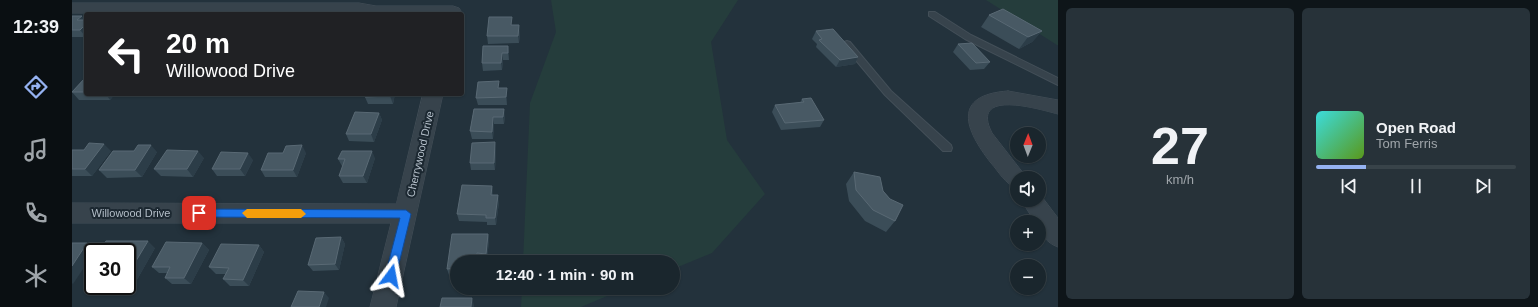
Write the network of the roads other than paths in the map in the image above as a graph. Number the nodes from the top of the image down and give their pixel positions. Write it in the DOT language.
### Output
graph roads {
  1 [pos="72,8"];
  2 [pos="452,12"];
  3 [pos="932,14"];
  4 [pos="847,44"];
  5 [pos="1058,82"];
  6 [pos="433,96"];
  7 [pos="1058,108"];
  8 [pos="947,148"];
  9 [pos="1011,171"];
  10 [pos="1037,207"];
  11 [pos="72,213"];
  12 [pos="406,214"];
  13 [pos="1058,237"];
  14 [pos="383,307"];
  1 -- 2 [label="street"];
  3 -- 5 [label="lane"];
  4 -- 8 [label="lane"];
  6 -- 12 [label="street, Cherrywood Drive"];
  7 -- 9 [label="street"];
  10 -- 13 [label="street"];
  11 -- 12 [label="street, Willowood Drive"];
  12 -- 14 [label="street, Cherrywood Drive"];
}
